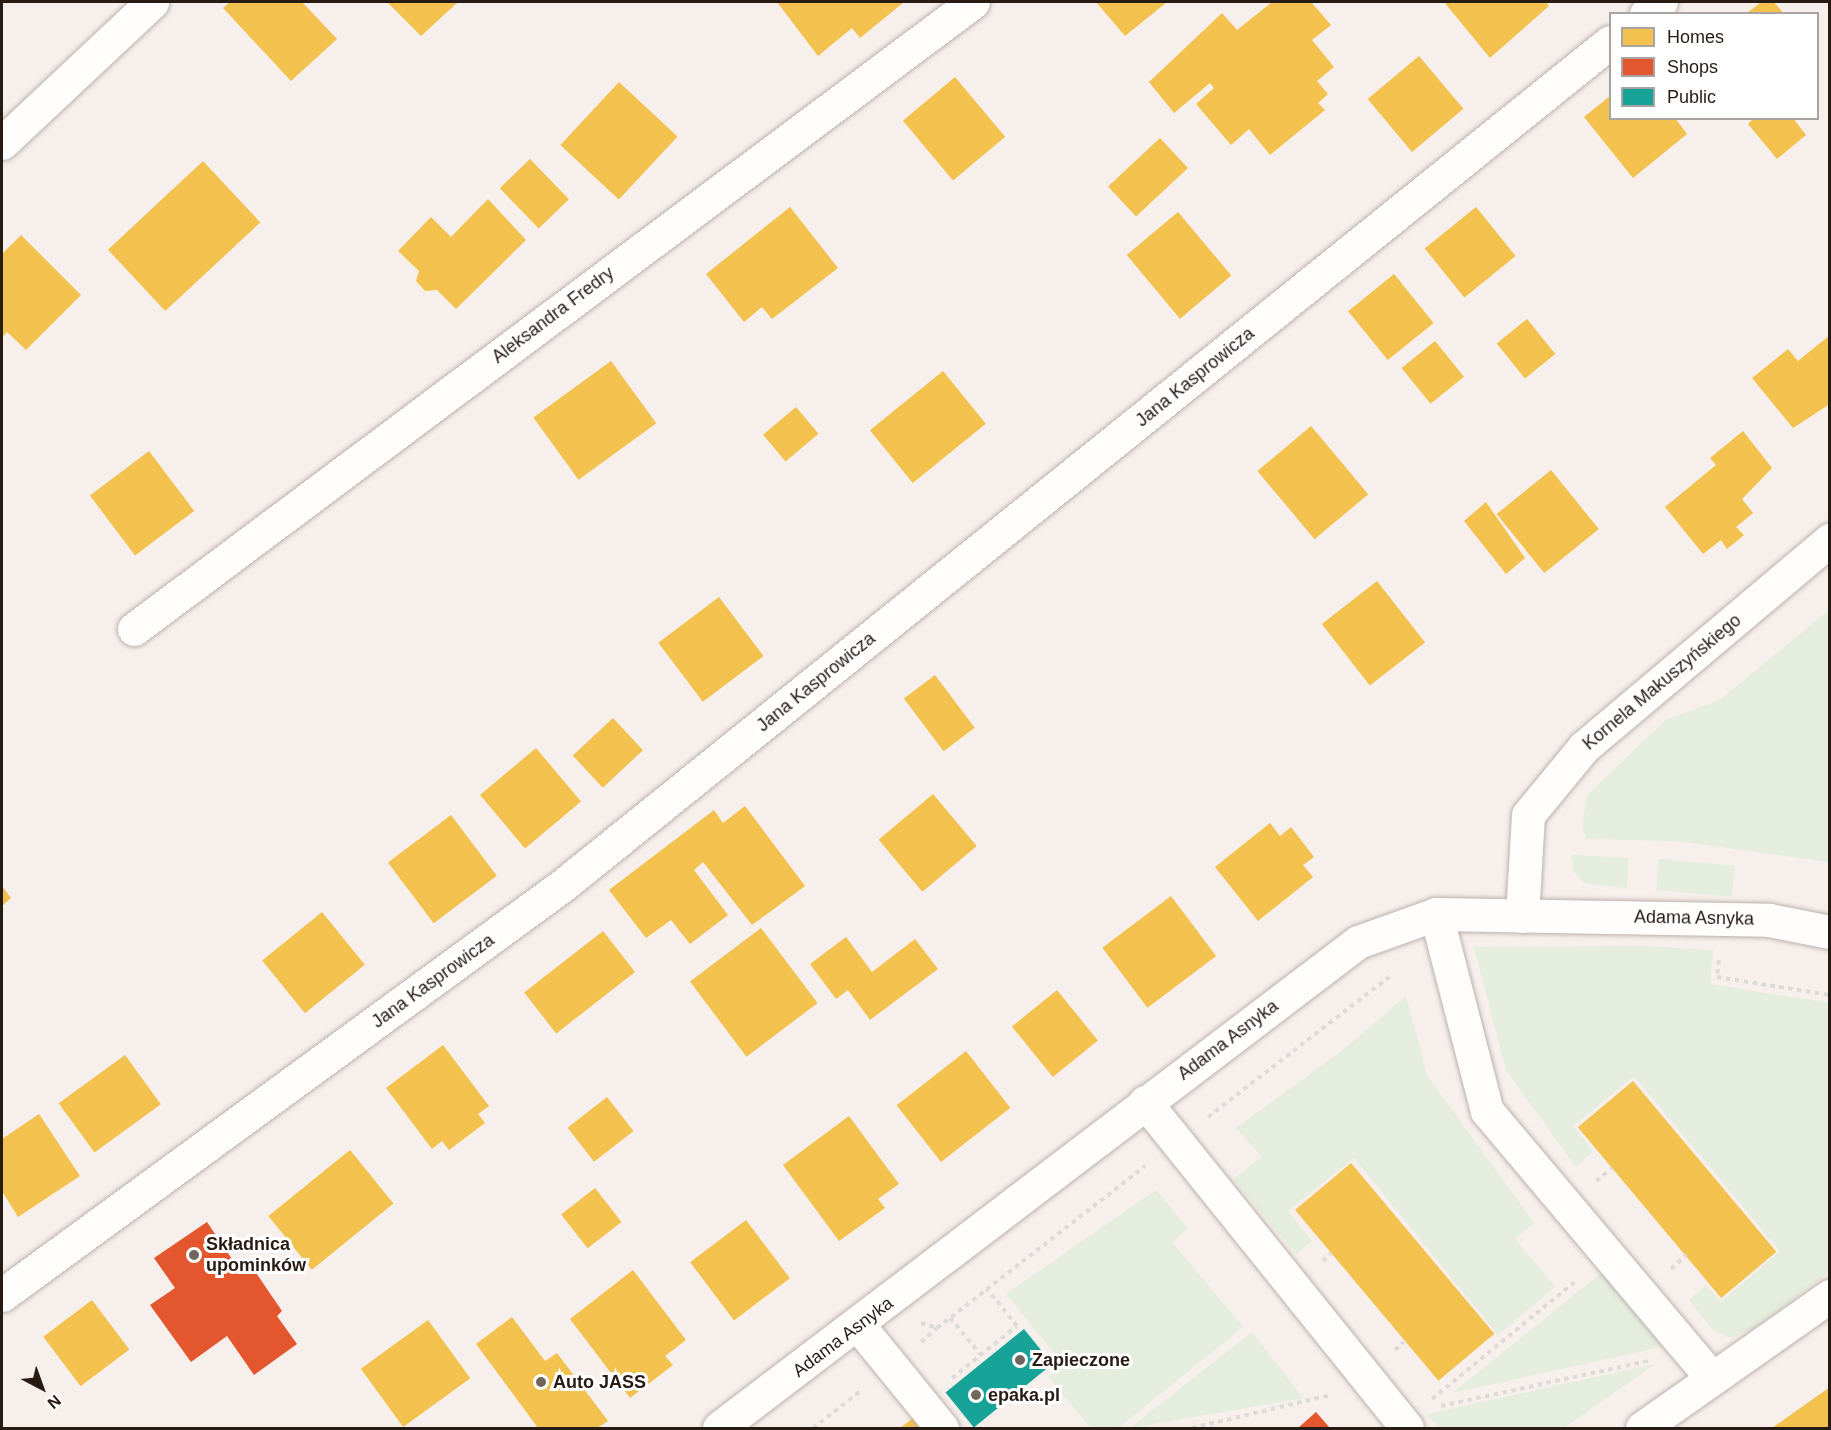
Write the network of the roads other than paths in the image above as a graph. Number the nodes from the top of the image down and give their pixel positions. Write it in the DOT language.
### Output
graph roads {
  1 [pos="152,2"];
  2 [pos="973,2"];
  3 [pos="1661,2"];
  4 [pos="1648,12"];
  5 [pos="1609,44"];
  6 [pos="2,143"];
  7 [pos="1830,540"];
  8 [pos="134,629"];
  9 [pos="1522,916"];
  10 [pos="1439,926"];
  11 [pos="1830,932"];
  12 [pos="1145,1102"];
  13 [pos="2,1295"];
  14 [pos="1830,1296"];
  15 [pos="865,1334"];
  16 [pos="1712,1378"];
  17 [pos="1409,1421"];
  18 [pos="719,1428"];
  19 [pos="942,1428"];
  20 [pos="1642,1428"];
  1 -- 6 [label="street"];
  2 -- 8 [label="street, Aleksandra Fredry"];
  3 -- 4 [label="street"];
  5 -- 13 [label="street, Jana Kasprowicza"];
  7 -- 9 [label="street, Kornela Makuszyńskiego"];
  9 -- 10 [label="street, Adama Asnyka"];
  9 -- 11 [label="street, Adama Asnyka"];
  10 -- 12 [label="street, Adama Asnyka"];
  10 -- 16 [label="street"];
  12 -- 15 [label="street, Adama Asnyka"];
  12 -- 17 [label="street"];
  14 -- 16 [label="street"];
  15 -- 18 [label="street, Adama Asnyka"];
  15 -- 19 [label="street"];
  16 -- 20 [label="street"];
}
